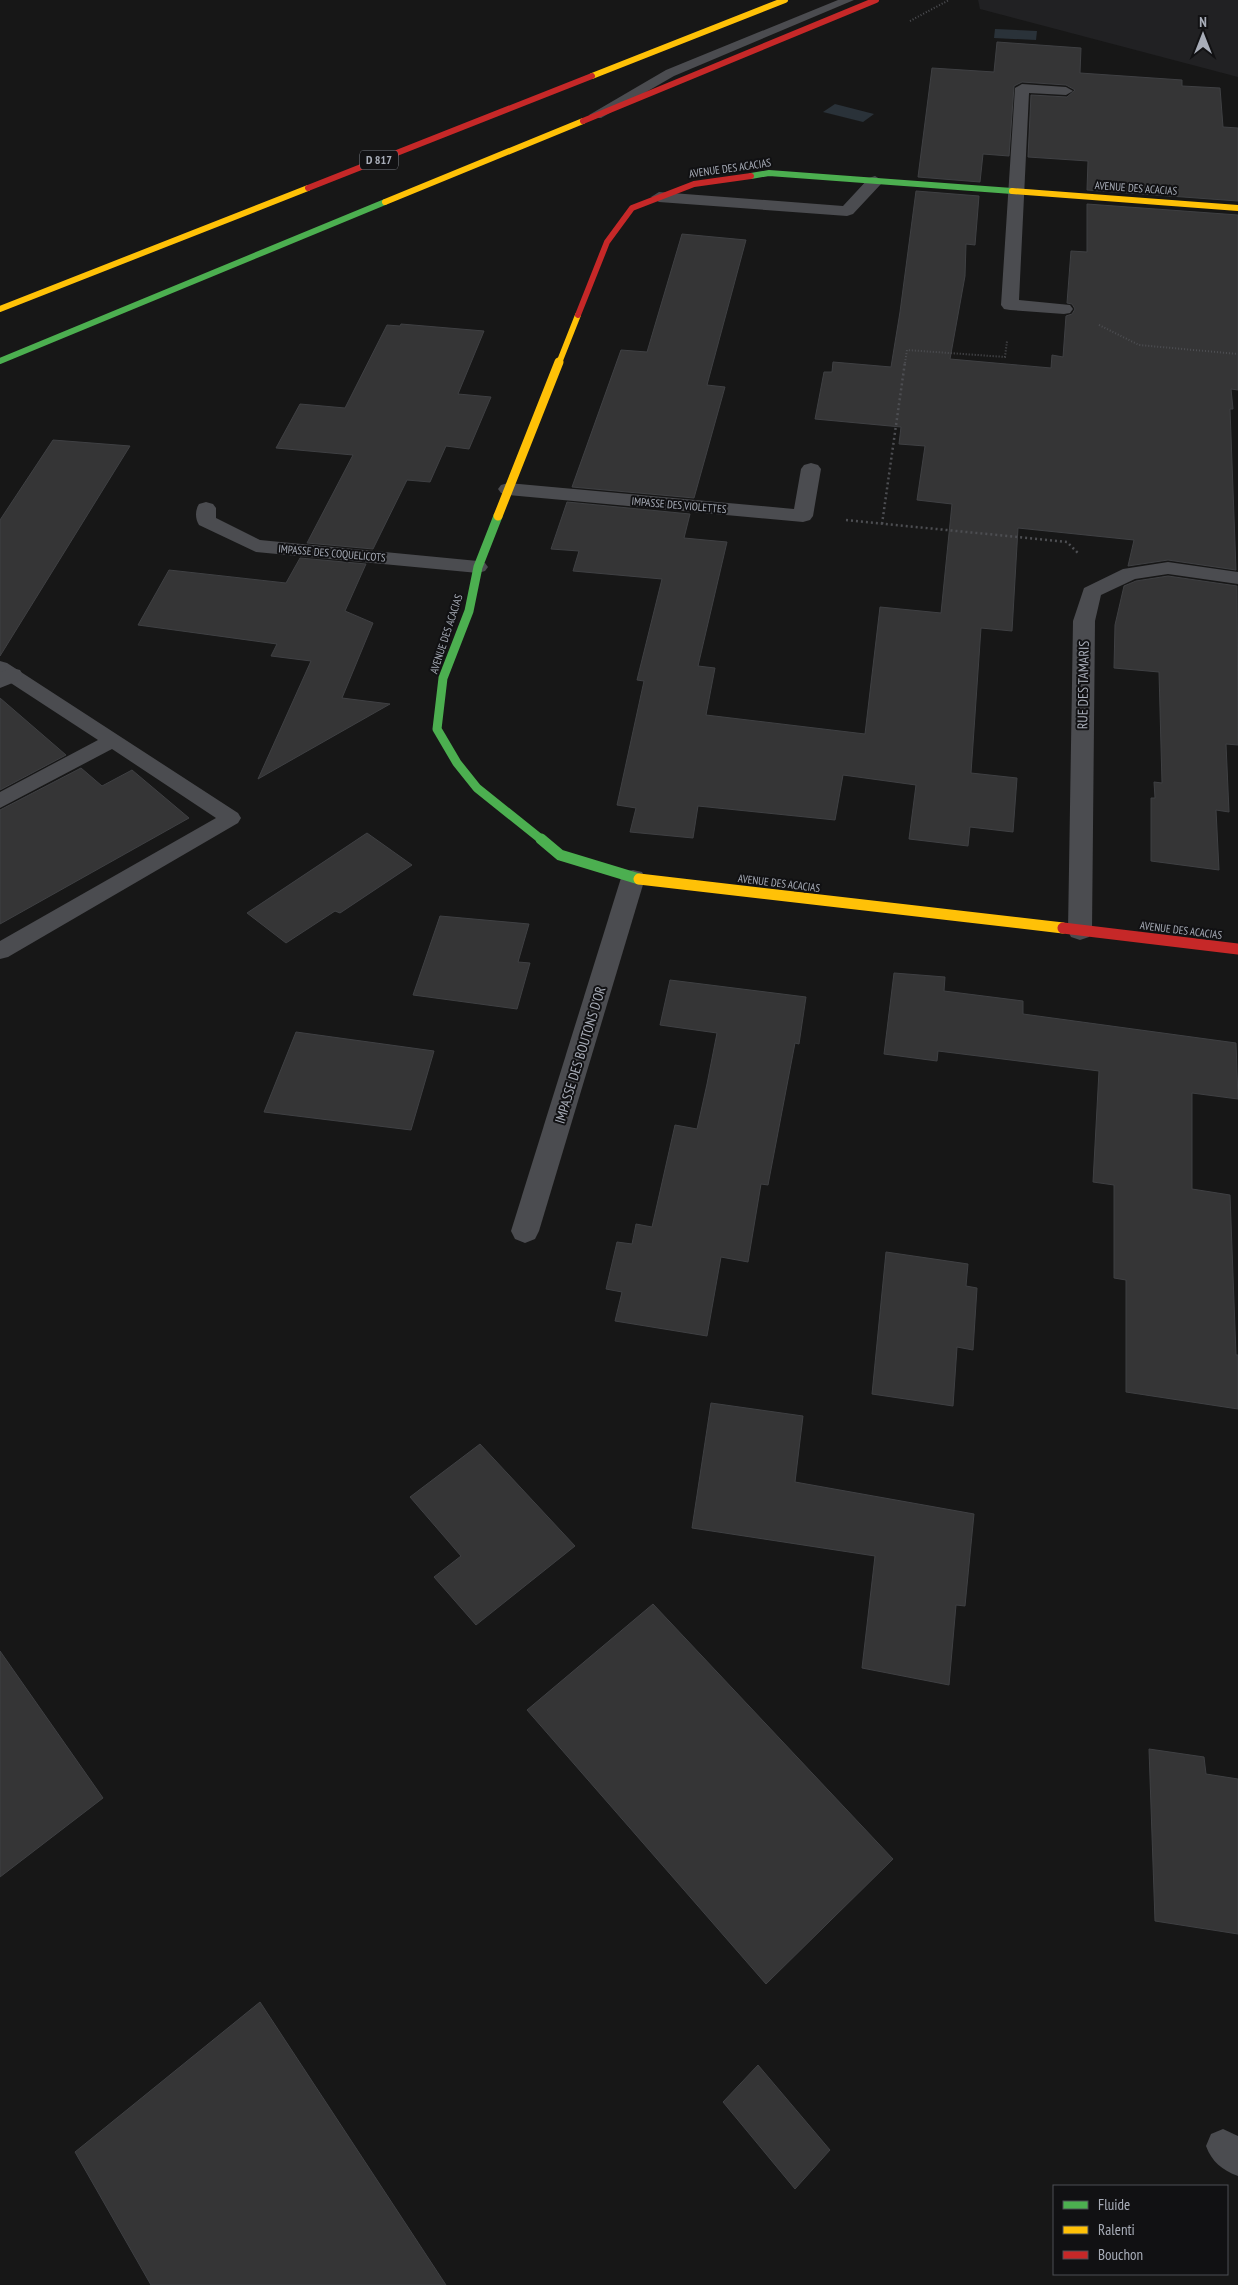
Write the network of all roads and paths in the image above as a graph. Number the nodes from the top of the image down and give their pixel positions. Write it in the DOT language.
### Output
graph roads {
  1 [pos="785,0"];
  2 [pos="848,0"];
  3 [pos="876,0"];
  4 [pos="1066,91"];
  5 [pos="588,119"];
  6 [pos="875,181"];
  7 [pos="1016,191"];
  8 [pos="659,197"];
  9 [pos="1238,208"];
  10 [pos="1010,305"];
  11 [pos="1064,309"];
  12 [pos="0,310"];
  13 [pos="1238,354"];
  14 [pos="0,361"];
  15 [pos="811,470"];
  16 [pos="508,489"];
  17 [pos="206,508"];
  18 [pos="803,516"];
  19 [pos="882,524"];
  20 [pos="1080,555"];
  21 [pos="478,567"];
  22 [pos="1238,578"];
  23 [pos="4,674"];
  24 [pos="113,740"];
  25 [pos="0,801"];
  26 [pos="633,878"];
  27 [pos="1080,931"];
  28 [pos="1238,949"];
  29 [pos="0,950"];
  30 [pos="525,1231"];
  1 -- 12 [label="main road, D 817"];
  2 -- 5 [label="lane"];
  3 -- 5 [label="main road"];
  4 -- 7 [label="street"];
  5 -- 14 [label="main road"];
  6 -- 7 [label="main road, AVENUE DES ACACIAS"];
  6 -- 8 [label="main road, AVENUE DES ACACIAS"];
  6 -- 8 [label="street"];
  7 -- 9 [label="main road, AVENUE DES ACACIAS"];
  7 -- 10 [label="street"];
  8 -- 16 [label="main road, AVENUE DES ACACIAS"];
  10 -- 11 [label="street"];
  10 -- 19 [label="path"];
  11 -- 13 [label="path"];
  15 -- 18 [label="street"];
  16 -- 18 [label="street, IMPASSE DES VIOLETTES"];
  16 -- 21 [label="main road, AVENUE DES ACACIAS"];
  17 -- 21 [label="street, IMPASSE DES COQUELICOTS"];
  18 -- 19 [label="path"];
  19 -- 20 [label="path"];
  21 -- 26 [label="main road, AVENUE DES ACACIAS"];
  22 -- 27 [label="street, RUE DES TAMARIS"];
  23 -- 24 [label="lane"];
  24 -- 25 [label="lane"];
  24 -- 29 [label="lane"];
  26 -- 27 [label="main road, AVENUE DES ACACIAS"];
  26 -- 30 [label="street, IMPASSE DES BOUTONS D'OR"];
  27 -- 28 [label="main road, AVENUE DES ACACIAS"];
}
